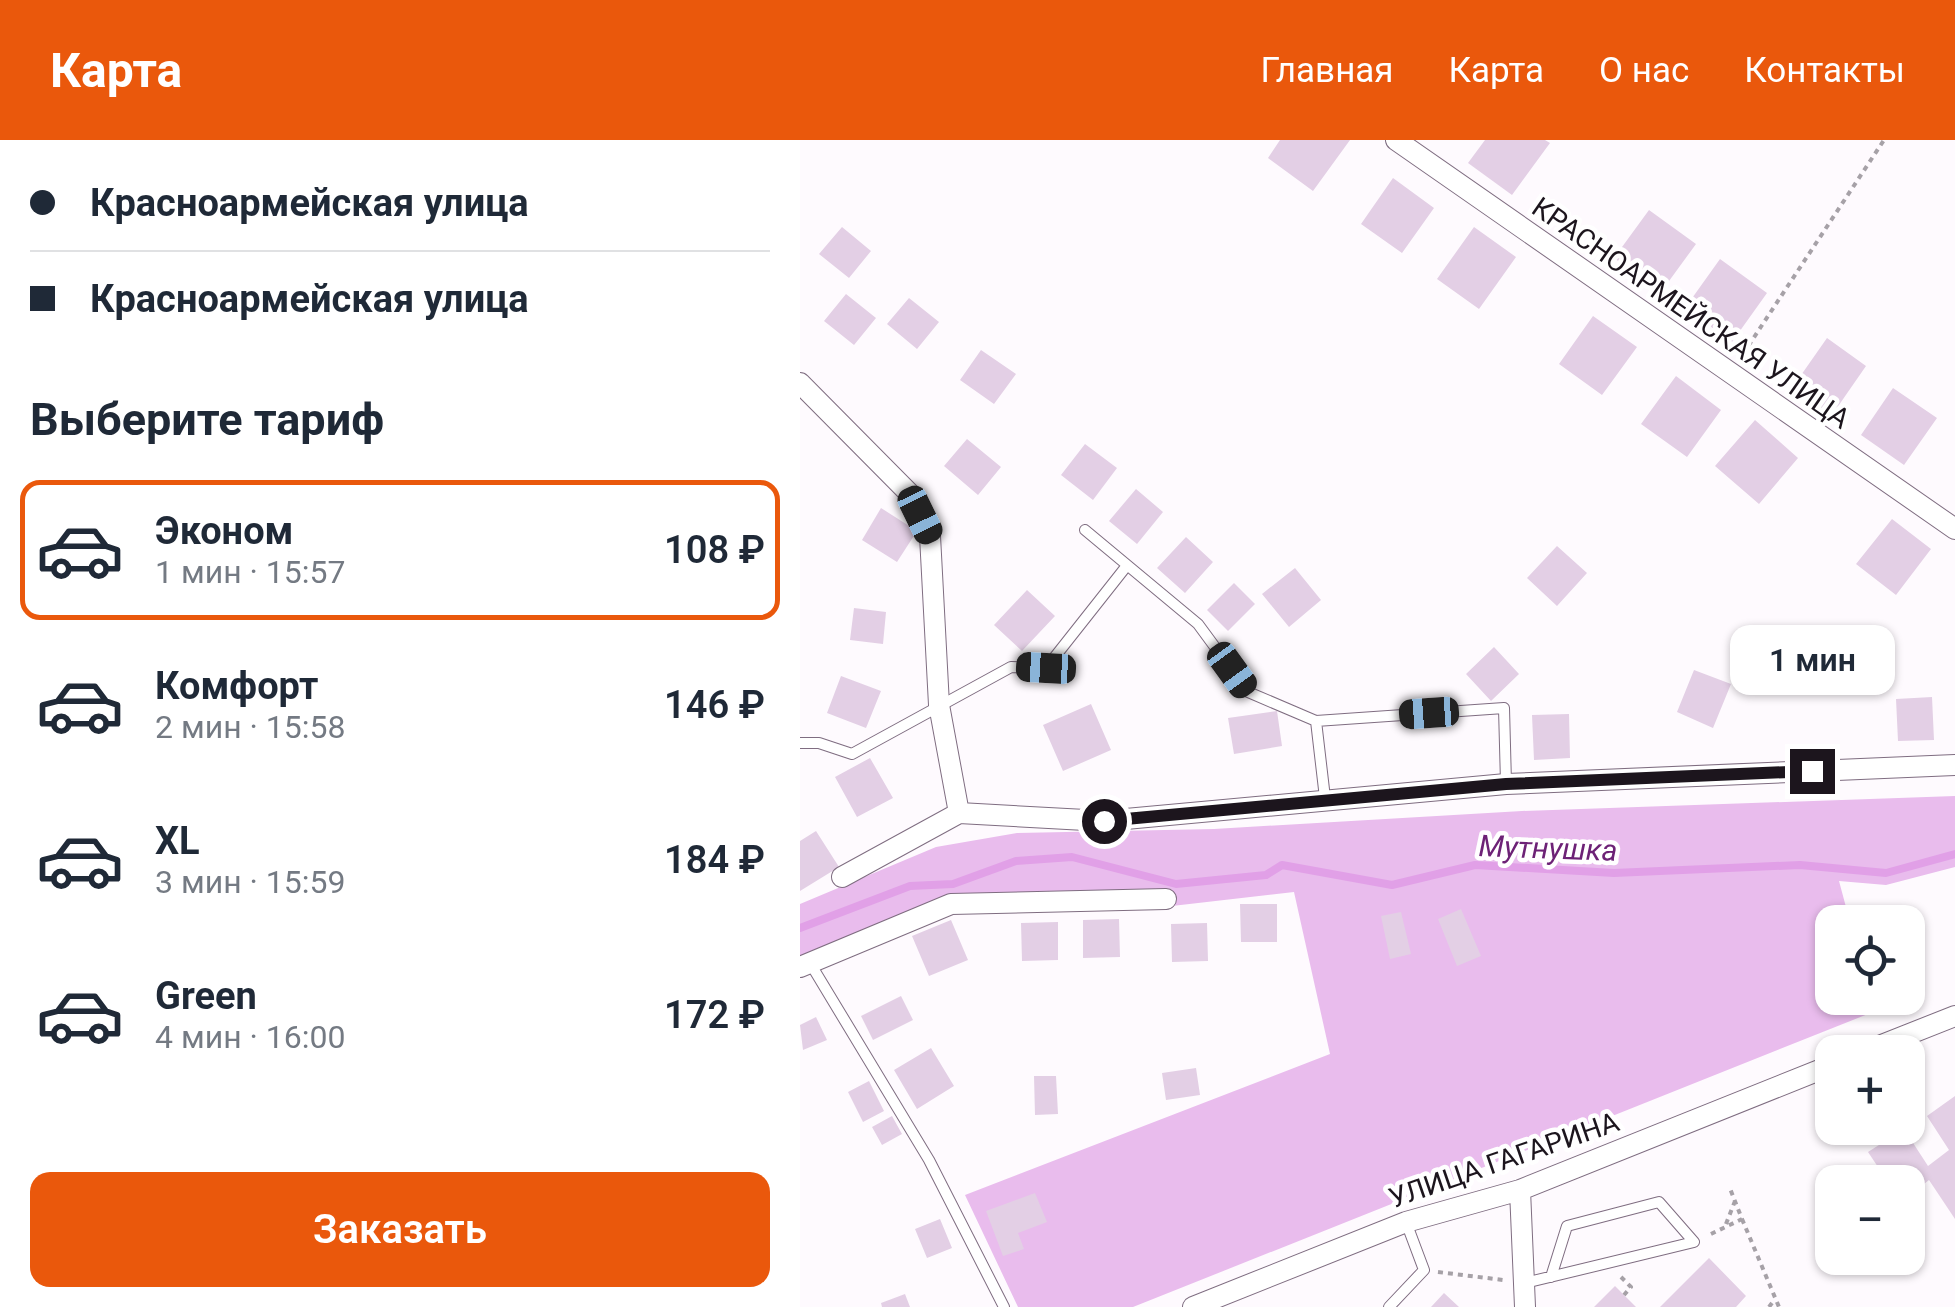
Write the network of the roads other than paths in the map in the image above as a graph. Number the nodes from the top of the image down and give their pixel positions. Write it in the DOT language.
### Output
graph roads {
  1 [pos="1396,140"];
  2 [pos="800,382"];
  3 [pos="1955,529"];
  4 [pos="1085,530"];
  5 [pos="1125,568"];
  6 [pos="939,705"];
  7 [pos="1316,721"];
  8 [pos="800,744"];
  9 [pos="1955,764"];
  10 [pos="1506,784"];
  11 [pos="1325,798"];
  12 [pos="959,813"];
  13 [pos="842,877"];
  14 [pos="1166,899"];
  15 [pos="805,965"];
  16 [pos="1955,1016"];
  17 [pos="1907,1035"];
  18 [pos="1815,1072"];
  19 [pos="1520,1190"];
  20 [pos="1406,1222"];
  21 [pos="1551,1277"];
  22 [pos="1524,1283"];
  23 [pos="1004,1307"];
  24 [pos="1193,1307"];
  25 [pos="1389,1307"];
  26 [pos="1525,1307"];
  1 -- 3 [label="street, КРАСНОАРМЕЙСКАЯ УЛИЦА"];
  2 -- 6 [label="street"];
  4 -- 5 [label="lane"];
  5 -- 6 [label="lane"];
  5 -- 7 [label="lane"];
  6 -- 8 [label="lane"];
  6 -- 12 [label="street"];
  7 -- 10 [label="lane"];
  7 -- 11 [label="lane"];
  9 -- 10 [label="street"];
  10 -- 11 [label="street"];
  11 -- 12 [label="street"];
  12 -- 13 [label="street"];
  14 -- 15 [label="street"];
  15 -- 23 [label="lane"];
  16 -- 17 [label="street"];
  18 -- 19 [label="street, УЛИЦА ГАГАРИНА"];
  19 -- 20 [label="street, УЛИЦА ГАГАРИНА"];
  19 -- 22 [label="street"];
  20 -- 24 [label="street, УЛИЦА ГАГАРИНА"];
  20 -- 25 [label="lane"];
  21 -- 21 [label="lane"];
  21 -- 22 [label="lane"];
  22 -- 26 [label="street"];
}
